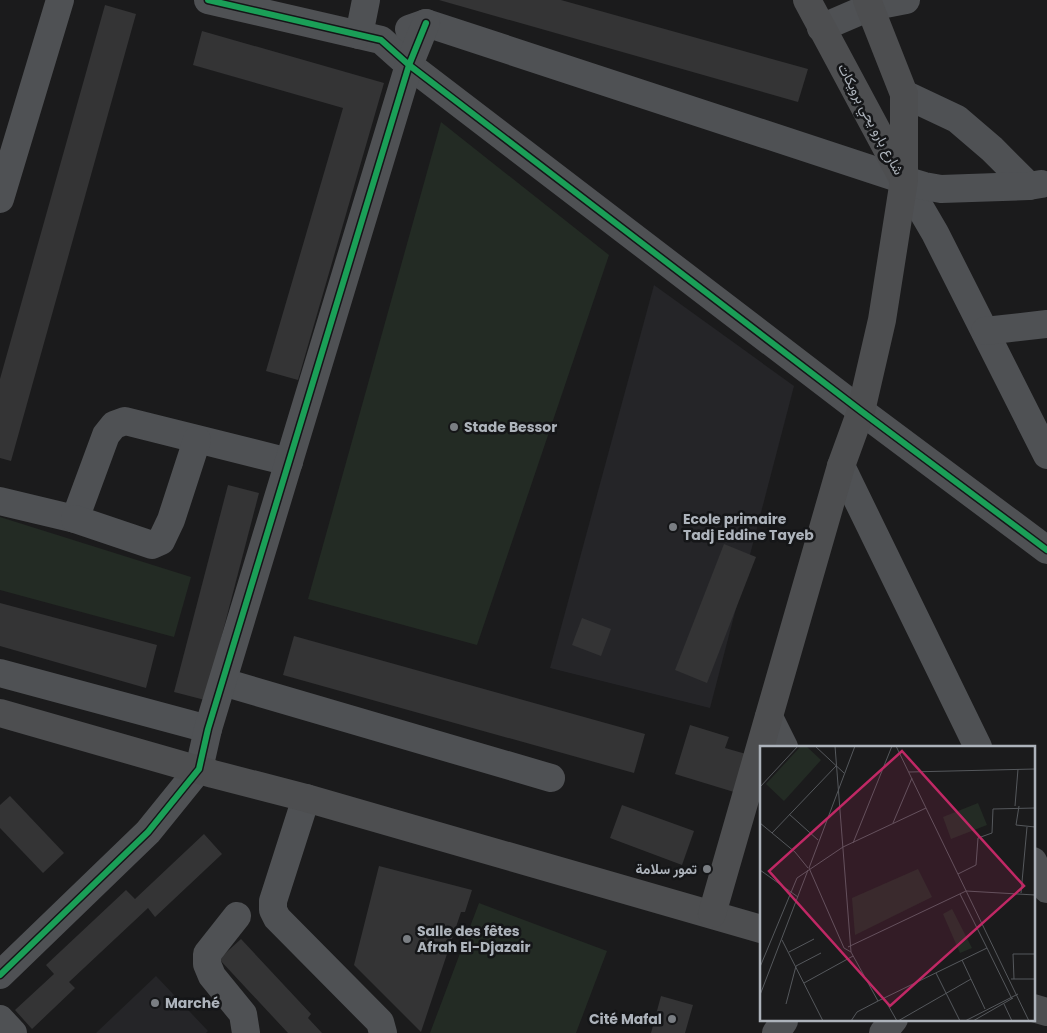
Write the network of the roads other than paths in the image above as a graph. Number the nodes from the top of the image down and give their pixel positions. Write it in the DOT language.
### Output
graph roads {
  1 [pos="57,0"];
  2 [pos="208,0"];
  3 [pos="366,0"];
  4 [pos="807,0"];
  5 [pos="906,0"];
  6 [pos="869,3"];
  7 [pos="259,6"];
  8 [pos="426,23"];
  9 [pos="822,28"];
  10 [pos="370,38"];
  11 [pos="408,65"];
  12 [pos="904,94"];
  13 [pos="904,180"];
  14 [pos="1038,184"];
  15 [pos="0,199"];
  16 [pos="1047,324"];
  17 [pos="985,330"];
  18 [pos="861,410"];
  19 [pos="197,440"];
  20 [pos="1047,455"];
  21 [pos="289,462"];
  22 [pos="841,466"];
  23 [pos="0,501"];
  24 [pos="75,519"];
  25 [pos="1047,550"];
  26 [pos="0,673"];
  27 [pos="223,682"];
  28 [pos="0,713"];
  29 [pos="769,717"];
  30 [pos="208,729"];
  31 [pos="761,746"];
  32 [pos="784,746"];
  33 [pos="978,746"];
  34 [pos="760,748"];
  35 [pos="199,769"];
  36 [pos="552,778"];
  37 [pos="306,798"];
  38 [pos="1034,863"];
  39 [pos="1047,889"];
  40 [pos="712,914"];
  41 [pos="237,916"];
  42 [pos="760,929"];
  43 [pos="0,975"];
  44 [pos="1034,1008"];
  45 [pos="1047,1012"];
  46 [pos="0,1019"];
  47 [pos="893,1020"];
  48 [pos="13,1033"];
  49 [pos="246,1033"];
  50 [pos="383,1033"];
  51 [pos="883,1033"];
  1 -- 15 [label="street"];
  2 -- 7 [label="street"];
  3 -- 10 [label="street"];
  4 -- 9 [label="main road, شارع بارو يحي برويكات"];
  5 -- 6 [label="street"];
  6 -- 9 [label="street"];
  6 -- 12 [label="main road, شارع بارو يحي برويكات"];
  7 -- 10 [label="street"];
  8 -- 10 [label="street"];
  8 -- 11 [label="street"];
  8 -- 13 [label="street"];
  9 -- 13 [label="main road, شارع بارو يحي برويكات"];
  10 -- 11 [label="street"];
  11 -- 18 [label="street"];
  11 -- 21 [label="street"];
  12 -- 13 [label="main road, شارع بارو يحي برويكات"];
  12 -- 14 [label="street"];
  13 -- 14 [label="street"];
  13 -- 17 [label="street"];
  13 -- 18 [label="main road"];
  16 -- 17 [label="street"];
  17 -- 20 [label="street"];
  18 -- 22 [label="main road"];
  18 -- 25 [label="street"];
  19 -- 21 [label="street"];
  19 -- 24 [label="street"];
  19 -- 24 [label="street"];
  21 -- 27 [label="street"];
  22 -- 29 [label="main road"];
  22 -- 33 [label="street"];
  23 -- 24 [label="street"];
  26 -- 30 [label="street"];
  27 -- 30 [label="street"];
  27 -- 36 [label="street"];
  28 -- 35 [label="main road"];
  29 -- 31 [label="main road"];
  29 -- 32 [label="street"];
  30 -- 35 [label="street"];
  34 -- 40 [label="main road"];
  35 -- 37 [label="main road"];
  35 -- 43 [label="street"];
  37 -- 40 [label="main road"];
  37 -- 50 [label="street"];
  38 -- 39 [label="street"];
  40 -- 42 [label="main road"];
  41 -- 49 [label="street"];
  44 -- 45 [label="main road"];
  46 -- 48 [label="street"];
  47 -- 51 [label="street"];
}
